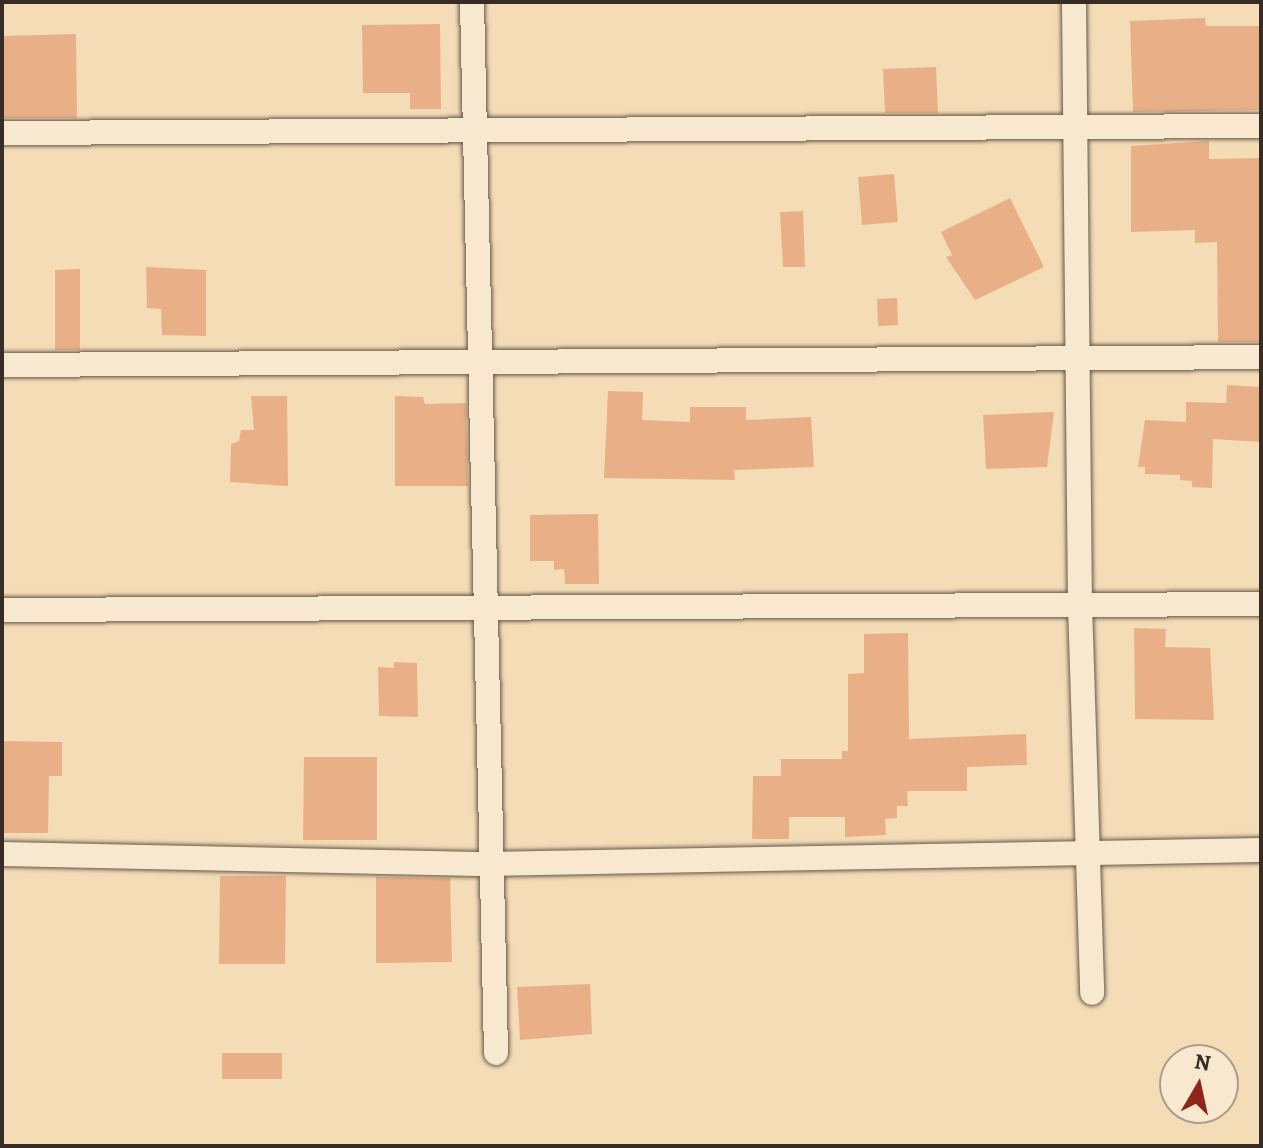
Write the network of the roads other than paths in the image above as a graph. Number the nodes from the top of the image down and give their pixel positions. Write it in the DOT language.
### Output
graph roads {
  1 [pos="472,2"];
  2 [pos="1074,2"];
  3 [pos="1261,126"];
  4 [pos="1075,127"];
  5 [pos="475,131"];
  6 [pos="2,133"];
  7 [pos="1078,355"];
  8 [pos="1261,357"];
  9 [pos="480,359"];
  10 [pos="2,365"];
  11 [pos="1080,604"];
  12 [pos="1261,604"];
  13 [pos="486,607"];
  14 [pos="2,610"];
  15 [pos="1261,850"];
  16 [pos="1088,853"];
  17 [pos="2,854"];
  18 [pos="491,864"];
  19 [pos="1092,993"];
  20 [pos="496,1053"];
  1 -- 5 [label="street"];
  2 -- 4 [label="street"];
  3 -- 4 [label="street"];
  4 -- 5 [label="street"];
  4 -- 7 [label="street"];
  5 -- 6 [label="street"];
  5 -- 9 [label="street"];
  7 -- 8 [label="street"];
  7 -- 9 [label="street"];
  7 -- 11 [label="street"];
  9 -- 10 [label="street"];
  9 -- 13 [label="street"];
  11 -- 12 [label="street"];
  11 -- 13 [label="street"];
  11 -- 16 [label="street"];
  13 -- 14 [label="street"];
  13 -- 18 [label="street"];
  15 -- 16 [label="street"];
  16 -- 18 [label="street"];
  16 -- 19 [label="street"];
  17 -- 18 [label="street"];
  18 -- 20 [label="street"];
}
